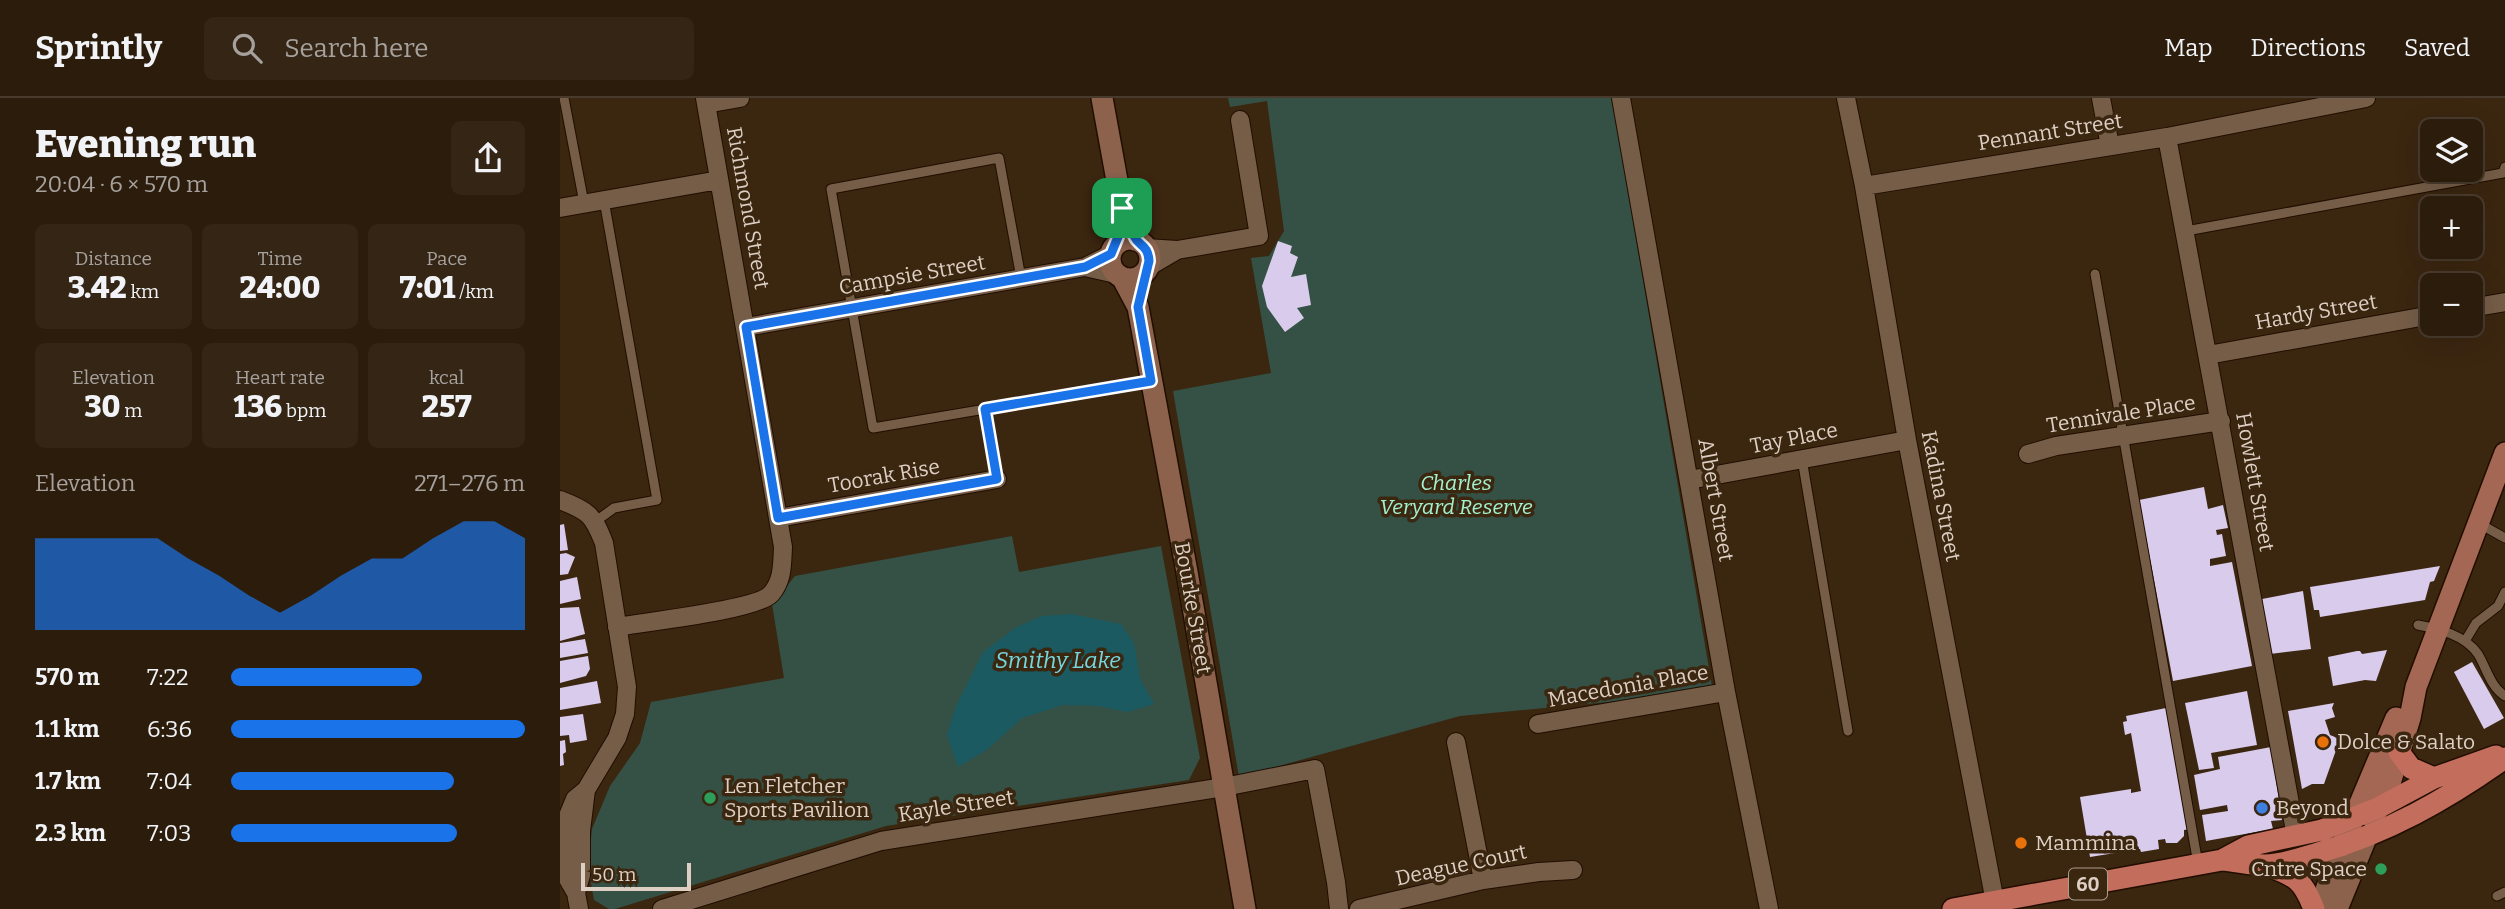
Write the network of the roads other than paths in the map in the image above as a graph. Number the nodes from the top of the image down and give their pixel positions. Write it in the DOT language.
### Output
graph roads {
  1 [pos="564,98"];
  2 [pos="740,98"];
  3 [pos="1102,98"];
  4 [pos="1621,98"];
  5 [pos="1846,98"];
  6 [pos="2101,98"];
  7 [pos="2366,98"];
  8 [pos="706,101"];
  9 [pos="1240,120"];
  10 [pos="2167,136"];
  11 [pos="2110,146"];
  12 [pos="2505,167"];
  13 [pos="719,180"];
  14 [pos="1864,186"];
  15 [pos="604,200"];
  16 [pos="584,204"];
  17 [pos="560,208"];
  18 [pos="2186,231"];
  19 [pos="1130,260"];
  20 [pos="2095,274"];
  21 [pos="1021,278"];
  22 [pos="2505,302"];
  23 [pos="2483,306"];
  24 [pos="853,308"];
  25 [pos="2420,317"];
  26 [pos="746,327"];
  27 [pos="2208,355"];
  28 [pos="1151,381"];
  29 [pos="985,409"];
  30 [pos="2221,421"];
  31 [pos="2122,435"];
  32 [pos="1907,440"];
  33 [pos="2028,454"];
  34 [pos="2504,456"];
  35 [pos="1802,459"];
  36 [pos="997,479"];
  37 [pos="1689,480"];
  38 [pos="560,500"];
  39 [pos="778,518"];
  40 [pos="596,521"];
  41 [pos="2478,523"];
  42 [pos="2505,538"];
  43 [pos="2505,592"];
  44 [pos="617,626"];
  45 [pos="2429,627"];
  46 [pos="2465,641"];
  47 [pos="2416,687"];
  48 [pos="1726,692"];
  49 [pos="2505,696"];
  50 [pos="1538,724"];
  51 [pos="1847,731"];
  52 [pos="1456,742"];
  53 [pos="2399,752"];
  54 [pos="2505,753"];
  55 [pos="2505,758"];
  56 [pos="2434,778"];
  57 [pos="1224,787"];
  58 [pos="586,790"];
  59 [pos="2378,808"];
  60 [pos="2354,818"];
  61 [pos="582,825"];
  62 [pos="561,828"];
  63 [pos="2296,836"];
  64 [pos="2367,838"];
  65 [pos="2342,846"];
  66 [pos="2222,860"];
  67 [pos="2198,864"];
  68 [pos="2266,865"];
  69 [pos="1573,870"];
  70 [pos="1483,880"];
  71 [pos="578,901"];
  72 [pos="1995,902"];
  73 [pos="662,909"];
  74 [pos="1245,909"];
  75 [pos="1339,909"];
  76 [pos="1359,909"];
  77 [pos="1769,909"];
  78 [pos="1954,909"];
  79 [pos="2317,909"];
  80 [pos="2337,909"];
  1 -- 16 [label="lane"];
  2 -- 8 [label="street"];
  3 -- 19 [label="street, Bourke Street"];
  4 -- 37 [label="street, Albert Street"];
  5 -- 14 [label="street, Kadina Street"];
  6 -- 11 [label="street"];
  7 -- 10 [label="street, Pennant Street"];
  8 -- 13 [label="street, Richmond Street"];
  9 -- 19 [label="street, Campsie Street"];
  10 -- 11 [label="street, Pennant Street"];
  10 -- 18 [label="street, Howlett Street"];
  11 -- 14 [label="street, Pennant Street"];
  12 -- 18 [label="lane"];
  13 -- 15 [label="street"];
  13 -- 26 [label="street, Richmond Street"];
  14 -- 32 [label="street, Kadina Street"];
  15 -- 16 [label="street"];
  15 -- 40 [label="lane"];
  16 -- 17 [label="street"];
  18 -- 27 [label="street, Howlett Street"];
  19 -- 21 [label="street, Campsie Street"];
  19 -- 28 [label="street, Bourke Street"];
  20 -- 31 [label="lane"];
  21 -- 24 [label="street, Campsie Street"];
  21 -- 24 [label="lane"];
  22 -- 23 [label="street"];
  24 -- 26 [label="street, Campsie Street"];
  24 -- 29 [label="lane"];
  25 -- 27 [label="street, Hardy Street"];
  26 -- 39 [label="street, Richmond Street"];
  27 -- 30 [label="street, Howlett Street"];
  28 -- 29 [label="lane"];
  28 -- 57 [label="street, Bourke Street"];
  29 -- 36 [label="lane"];
  30 -- 31 [label="street, Tennivale Place"];
  30 -- 63 [label="street, Howlett Street"];
  31 -- 33 [label="street, Tennivale Place"];
  31 -- 67 [label="lane"];
  32 -- 35 [label="street, Tay Place"];
  32 -- 72 [label="street, Kadina Street"];
  34 -- 41 [label="main road"];
  35 -- 37 [label="street, Tay Place"];
  35 -- 51 [label="lane"];
  36 -- 39 [label="street, Toorak Rise"];
  37 -- 48 [label="street, Albert Street"];
  38 -- 40 [label="street"];
  39 -- 44 [label="street, Richmond Street"];
  40 -- 44 [label="street"];
  41 -- 42 [label="lane"];
  41 -- 45 [label="main road"];
  43 -- 46 [label="lane"];
  44 -- 58 [label="street"];
  45 -- 46 [label="lane"];
  45 -- 47 [label="main road"];
  46 -- 49 [label="lane"];
  47 -- 53 [label="main road"];
  47 -- 60 [label="main road"];
  48 -- 50 [label="street, Macedonia Place"];
  48 -- 77 [label="street, Albert Street"];
  52 -- 70 [label="street"];
  53 -- 56 [label="highway"];
  53 -- 59 [label="main road"];
  54 -- 56 [label="highway, 60"];
  55 -- 64 [label="highway, 60"];
  56 -- 59 [label="highway, 60"];
  57 -- 73 [label="street, Kayle Street"];
  57 -- 74 [label="street, Bourke Street"];
  57 -- 75 [label="street"];
  58 -- 61 [label="street"];
  58 -- 62 [label="street"];
  59 -- 60 [label="highway, 60"];
  59 -- 64 [label="main road"];
  60 -- 63 [label="highway, 60"];
  60 -- 65 [label="main road"];
  61 -- 62 [label="street"];
  61 -- 71 [label="street"];
  62 -- 71 [label="street"];
  63 -- 66 [label="highway, 60"];
  64 -- 65 [label="highway, 60"];
  64 -- 80 [label="street"];
  65 -- 68 [label="highway, 60"];
  65 -- 79 [label="street"];
  66 -- 67 [label="highway, 60"];
  66 -- 68 [label="highway, 60"];
  67 -- 72 [label="highway, 60"];
  68 -- 79 [label="highway"];
  69 -- 70 [label="street, Deague Court"];
  70 -- 76 [label="street, Deague Court"];
  72 -- 78 [label="highway, 60"];
}
